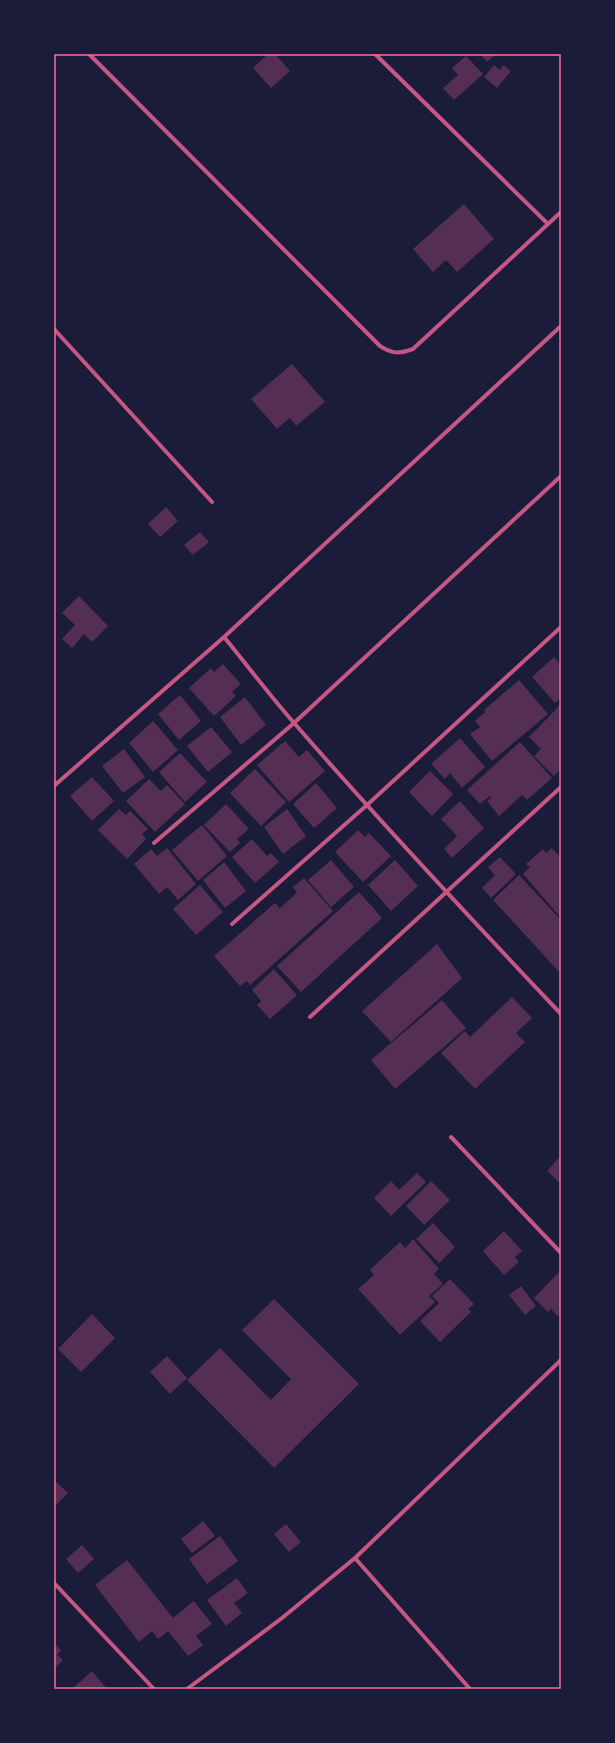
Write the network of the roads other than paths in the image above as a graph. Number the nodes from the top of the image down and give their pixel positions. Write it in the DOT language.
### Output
graph roads {
  1 [pos="90,54"];
  2 [pos="375,54"];
  3 [pos="561,212"];
  4 [pos="548,224"];
  5 [pos="561,326"];
  6 [pos="54,329"];
  7 [pos="561,476"];
  8 [pos="212,502"];
  9 [pos="561,627"];
  10 [pos="224,637"];
  11 [pos="294,723"];
  12 [pos="54,785"];
  13 [pos="561,787"];
  14 [pos="367,805"];
  15 [pos="154,843"];
  16 [pos="446,893"];
  17 [pos="232,924"];
  18 [pos="561,1014"];
  19 [pos="310,1017"];
  20 [pos="452,1137"];
  21 [pos="561,1253"];
  22 [pos="561,1360"];
  23 [pos="355,1558"];
  24 [pos="54,1583"];
  25 [pos="154,1689"];
  26 [pos="187,1689"];
  27 [pos="470,1689"];
  1 -- 4 [label="street"];
  2 -- 4 [label="street"];
  3 -- 4 [label="street"];
  5 -- 10 [label="street"];
  6 -- 8 [label="street"];
  7 -- 11 [label="street"];
  9 -- 14 [label="street"];
  10 -- 11 [label="street"];
  10 -- 12 [label="street"];
  11 -- 14 [label="street"];
  11 -- 15 [label="street"];
  13 -- 16 [label="street"];
  14 -- 16 [label="street"];
  14 -- 17 [label="street"];
  16 -- 18 [label="street"];
  16 -- 19 [label="street"];
  20 -- 21 [label="street"];
  22 -- 23 [label="street"];
  23 -- 26 [label="street"];
  23 -- 27 [label="street"];
  24 -- 25 [label="street"];
}
